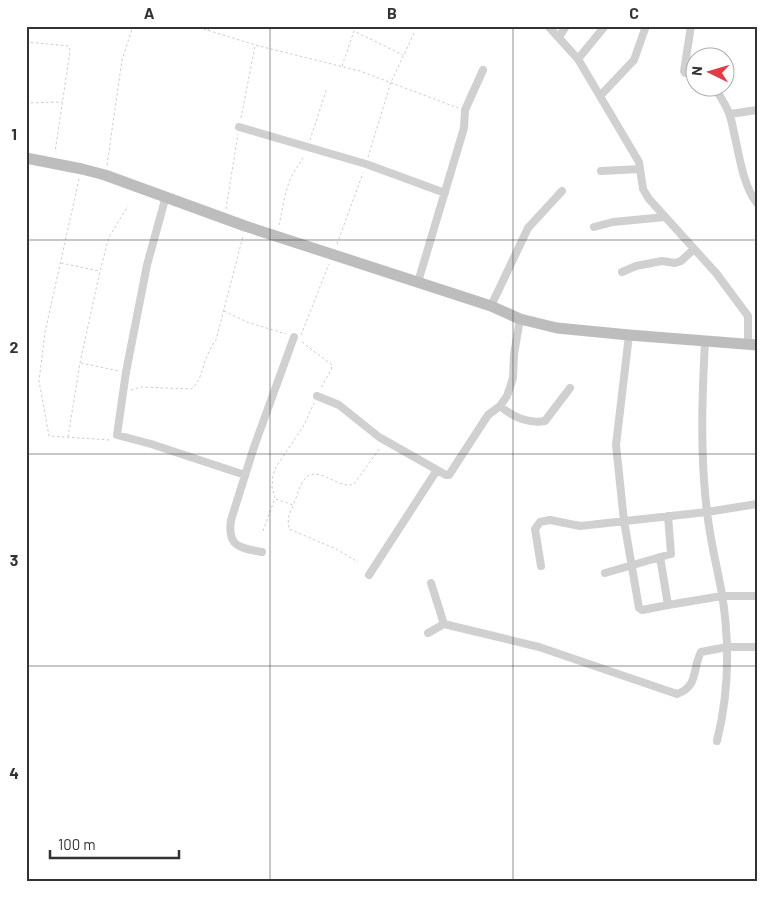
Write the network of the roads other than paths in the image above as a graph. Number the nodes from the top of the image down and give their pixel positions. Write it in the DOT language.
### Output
graph roads {
  1 [pos="548,26"];
  2 [pos="566,26"];
  3 [pos="605,26"];
  4 [pos="646,26"];
  5 [pos="691,26"];
  6 [pos="559,37"];
  7 [pos="688,48"];
  8 [pos="578,58"];
  9 [pos="686,59"];
  10 [pos="483,70"];
  11 [pos="686,72"];
  12 [pos="600,96"];
  13 [pos="721,98"];
  14 [pos="757,110"];
  15 [pos="730,114"];
  16 [pos="239,127"];
  17 [pos="26,158"];
  18 [pos="640,169"];
  19 [pos="601,171"];
  20 [pos="562,191"];
  21 [pos="445,193"];
  22 [pos="166,196"];
  23 [pos="757,203"];
  24 [pos="665,217"];
  25 [pos="594,227"];
  26 [pos="694,249"];
  27 [pos="622,272"];
  28 [pos="418,282"];
  29 [pos="491,306"];
  30 [pos="757,312"];
  31 [pos="748,316"];
  32 [pos="520,319"];
  33 [pos="629,335"];
  34 [pos="294,337"];
  35 [pos="704,341"];
  36 [pos="752,345"];
  37 [pos="570,388"];
  38 [pos="317,396"];
  39 [pos="500,406"];
  40 [pos="437,470"];
  41 [pos="245,475"];
  42 [pos="757,504"];
  43 [pos="707,512"];
  44 [pos="668,516"];
  45 [pos="624,520"];
  46 [pos="262,552"];
  47 [pos="660,557"];
  48 [pos="632,565"];
  49 [pos="541,566"];
  50 [pos="605,572"];
  51 [pos="369,575"];
  52 [pos="431,583"];
  53 [pos="722,596"];
  54 [pos="757,596"];
  55 [pos="668,605"];
  56 [pos="444,624"];
  57 [pos="428,633"];
  58 [pos="728,647"];
  59 [pos="757,647"];
  60 [pos="717,741"];
  1 -- 6 [label="street"];
  2 -- 6 [label="street"];
  3 -- 8 [label="street"];
  4 -- 12 [label="street"];
  5 -- 7 [label="street"];
  6 -- 8 [label="street"];
  8 -- 12 [label="street"];
  9 -- 11 [label="street"];
  10 -- 21 [label="street"];
  12 -- 18 [label="street"];
  13 -- 15 [label="street"];
  14 -- 15 [label="street"];
  15 -- 23 [label="street"];
  16 -- 21 [label="street"];
  17 -- 22 [label="main road"];
  18 -- 19 [label="street"];
  18 -- 24 [label="street"];
  20 -- 29 [label="street"];
  21 -- 28 [label="street"];
  22 -- 28 [label="main road"];
  22 -- 41 [label="street"];
  24 -- 25 [label="street"];
  24 -- 26 [label="street"];
  26 -- 27 [label="street"];
  26 -- 31 [label="street"];
  28 -- 29 [label="main road"];
  29 -- 32 [label="main road"];
  30 -- 31 [label="street"];
  31 -- 36 [label="street"];
  32 -- 33 [label="main road"];
  32 -- 39 [label="street"];
  33 -- 35 [label="main road"];
  33 -- 45 [label="street"];
  34 -- 41 [label="street"];
  35 -- 36 [label="main road"];
  35 -- 43 [label="street"];
  37 -- 39 [label="street"];
  38 -- 40 [label="street"];
  39 -- 40 [label="street"];
  40 -- 51 [label="street"];
  41 -- 46 [label="street"];
  42 -- 43 [label="street"];
  43 -- 44 [label="street"];
  43 -- 53 [label="street"];
  44 -- 45 [label="street"];
  44 -- 47 [label="street"];
  45 -- 48 [label="street"];
  45 -- 49 [label="street"];
  47 -- 48 [label="street"];
  47 -- 55 [label="street"];
  48 -- 50 [label="street"];
  48 -- 55 [label="street"];
  52 -- 56 [label="street"];
  53 -- 54 [label="street"];
  53 -- 55 [label="street"];
  53 -- 58 [label="street"];
  56 -- 57 [label="street"];
  56 -- 58 [label="street"];
  58 -- 59 [label="street"];
  58 -- 60 [label="street"];
}
